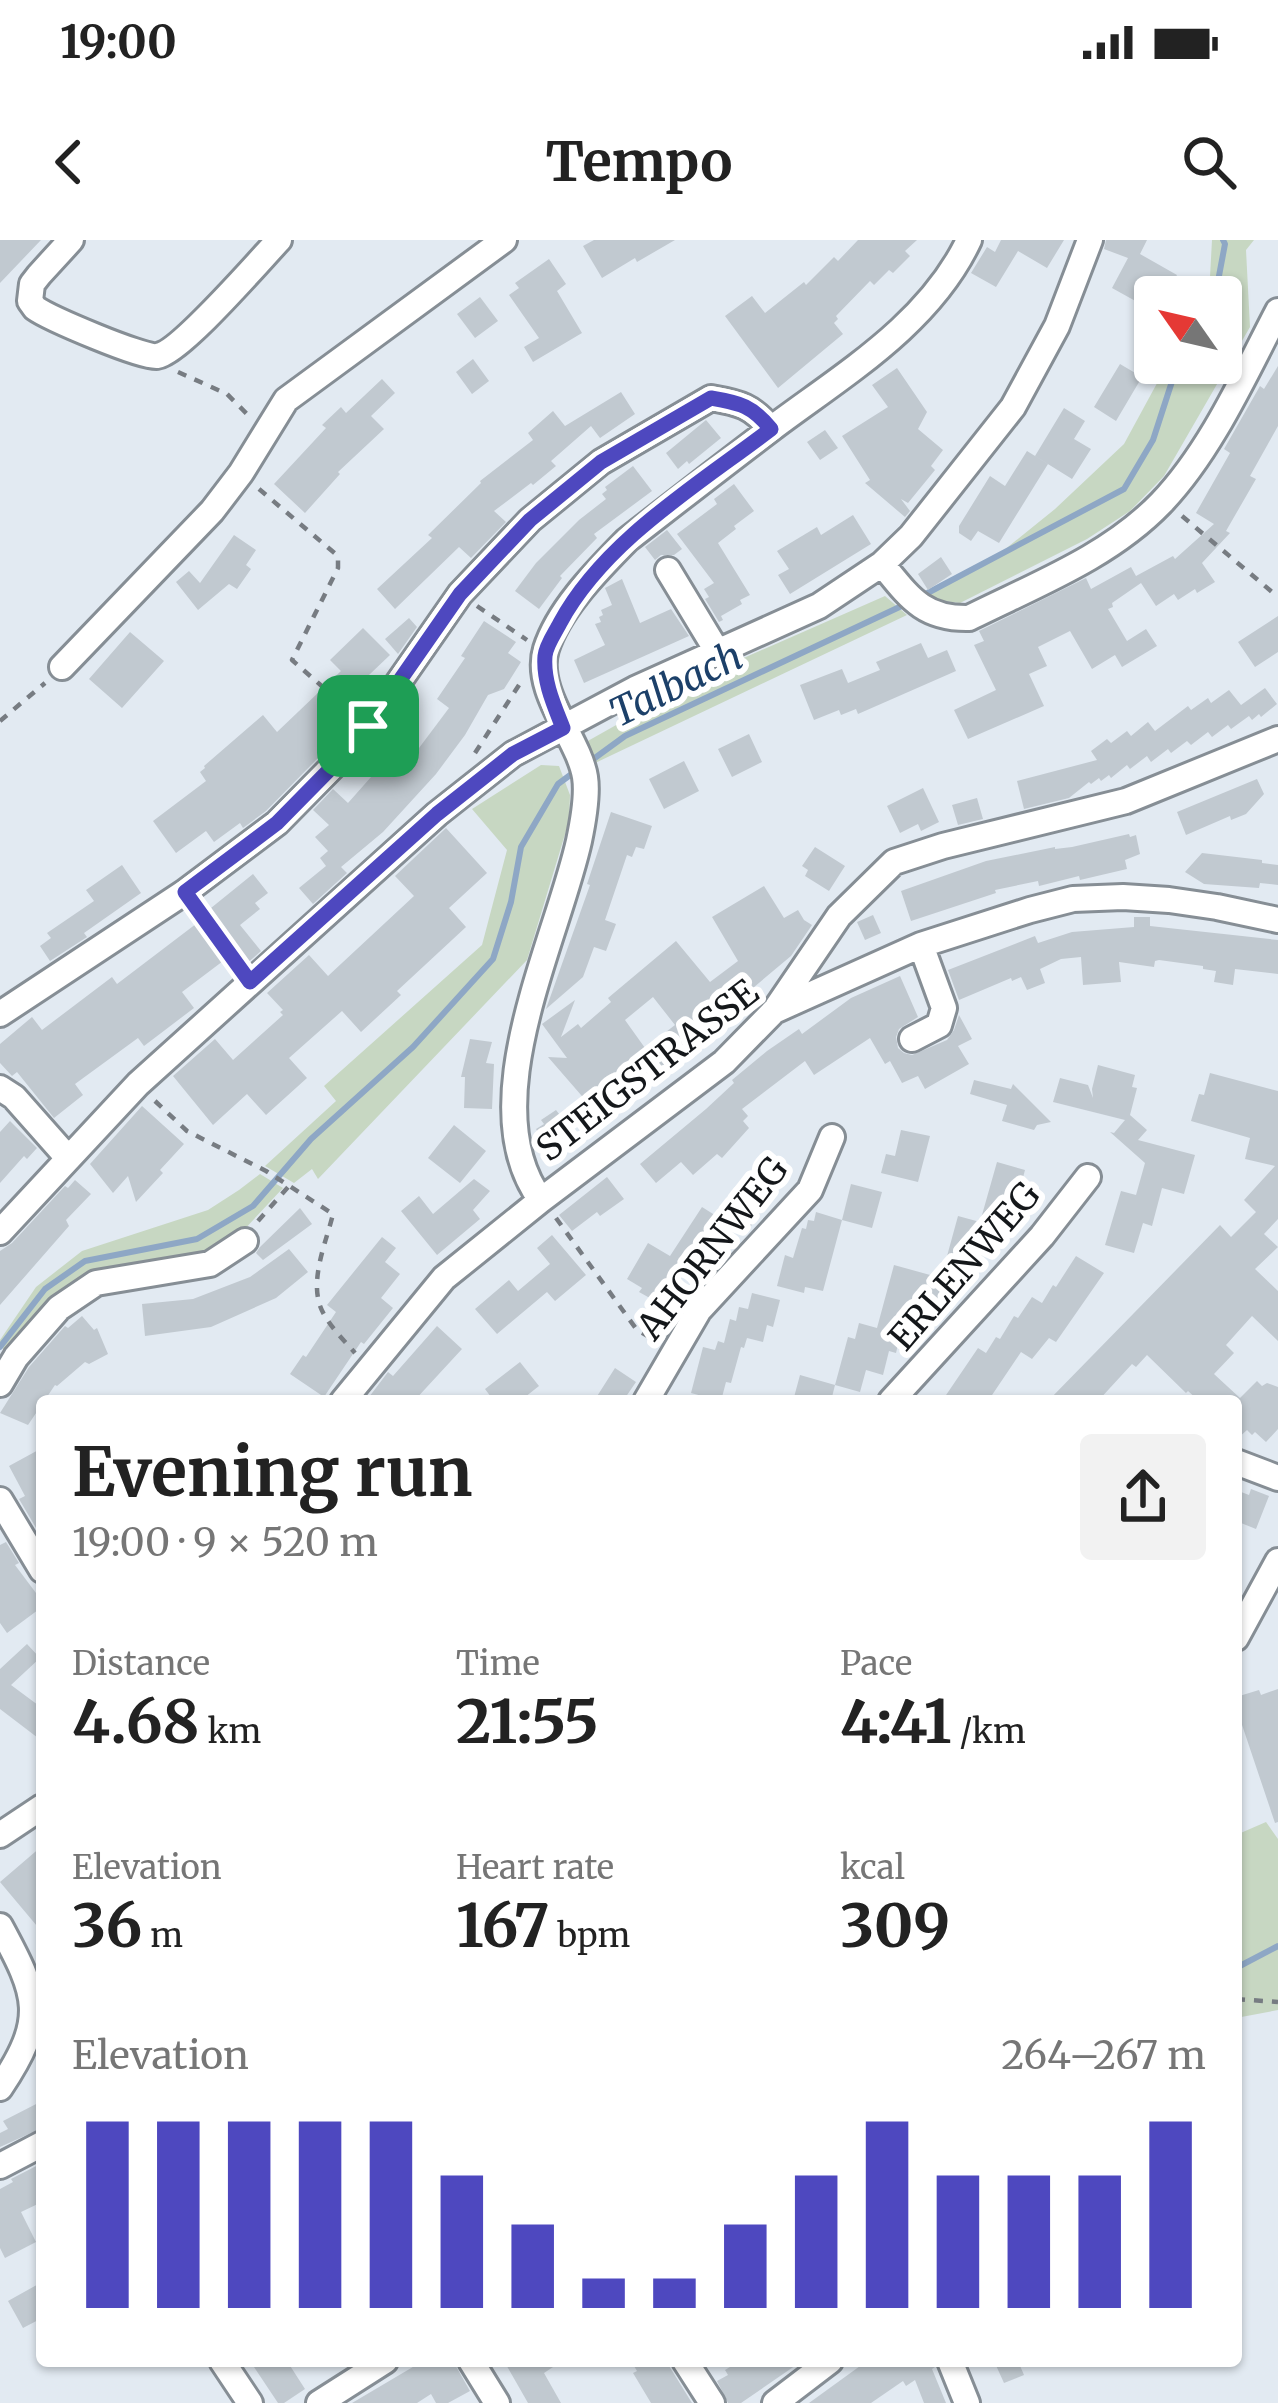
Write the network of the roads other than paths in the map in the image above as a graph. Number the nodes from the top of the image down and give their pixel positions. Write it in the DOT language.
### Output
graph roads {
  1 [pos="71,240"];
  2 [pos="279,240"];
  3 [pos="504,240"];
  4 [pos="969,240"];
  5 [pos="1090,240"];
  6 [pos="1278,311"];
  7 [pos="771,429"];
  8 [pos="668,570"];
  9 [pos="889,571"];
  10 [pos="717,651"];
  11 [pos="62,667"];
  12 [pos="569,739"];
  13 [pos="1278,739"];
  14 [pos="1278,920"];
  15 [pos="921,945"];
  16 [pos="774,1011"];
  17 [pos="0,1014"];
  18 [pos="912,1039"];
  19 [pos="0,1088"];
  20 [pos="832,1137"];
  21 [pos="68,1158"];
  22 [pos="1088,1177"];
  23 [pos="542,1200"];
  24 [pos="0,1232"];
  25 [pos="245,1241"];
  26 [pos="0,1384"];
  27 [pos="348,1395"];
  28 [pos="649,1395"];
  29 [pos="896,1395"];
  30 [pos="1242,1464"];
  31 [pos="1278,1478"];
  32 [pos="0,1500"];
  33 [pos="36,1561"];
  34 [pos="1278,1562"];
  35 [pos="1242,1628"];
  36 [pos="36,1811"];
  37 [pos="0,1834"];
  38 [pos="1,1927"];
  39 [pos="34,2048"];
  40 [pos="0,2088"];
  41 [pos="36,2147"];
  42 [pos="0,2166"];
  43 [pos="226,2367"];
  44 [pos="376,2367"];
  45 [pos="475,2367"];
  46 [pos="689,2367"];
  47 [pos="822,2367"];
  48 [pos="952,2367"];
  49 [pos="250,2403"];
  50 [pos="319,2403"];
  51 [pos="497,2403"];
  52 [pos="712,2403"];
  53 [pos="775,2403"];
  54 [pos="967,2403"];
  1 -- 2 [label="street"];
  3 -- 11 [label="street"];
  4 -- 7 [label="street"];
  5 -- 9 [label="street"];
  6 -- 9 [label="street"];
  7 -- 12 [label="street"];
  7 -- 17 [label="street"];
  8 -- 10 [label="street"];
  9 -- 10 [label="street"];
  10 -- 12 [label="street"];
  12 -- 21 [label="street"];
  12 -- 23 [label="street"];
  13 -- 16 [label="street"];
  14 -- 15 [label="street, STEIGSTRASSE"];
  15 -- 16 [label="street, STEIGSTRASSE"];
  15 -- 18 [label="street"];
  16 -- 23 [label="street, STEIGSTRASSE"];
  19 -- 21 [label="street"];
  20 -- 28 [label="street, AHORNWEG"];
  21 -- 24 [label="street"];
  22 -- 29 [label="street, ERLENWEG"];
  23 -- 27 [label="street, STEIGSTRASSE"];
  25 -- 26 [label="street"];
  30 -- 31 [label="street"];
  32 -- 33 [label="street"];
  34 -- 35 [label="street"];
  36 -- 37 [label="street"];
  38 -- 39 [label="street"];
  39 -- 40 [label="street"];
  41 -- 42 [label="street"];
  43 -- 49 [label="street"];
  44 -- 50 [label="street"];
  45 -- 51 [label="street"];
  46 -- 52 [label="street"];
  47 -- 53 [label="street"];
  48 -- 54 [label="street"];
}
